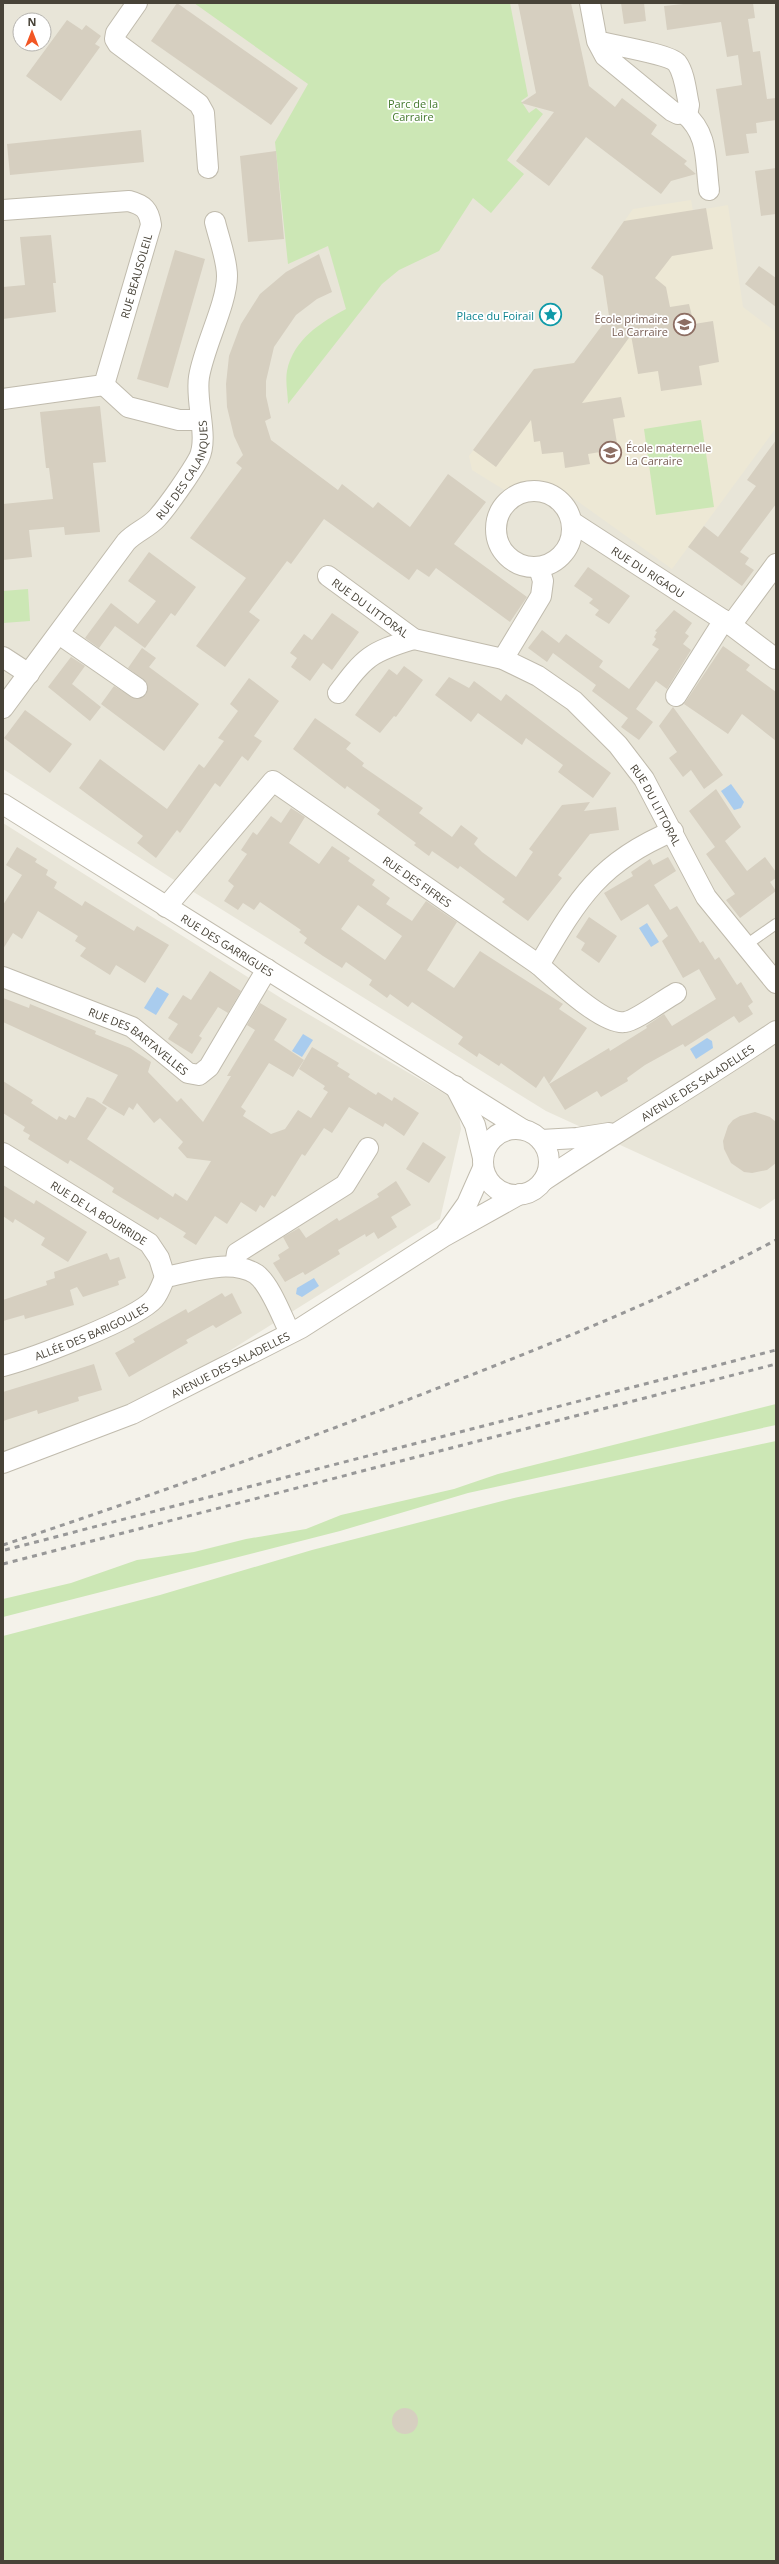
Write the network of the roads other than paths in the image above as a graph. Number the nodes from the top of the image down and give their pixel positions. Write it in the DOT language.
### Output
graph roads {
  1 [pos="137,3"];
  2 [pos="590,3"];
  3 [pos="597,41"];
  4 [pos="684,114"];
  5 [pos="208,168"];
  6 [pos="709,190"];
  7 [pos="3,210"];
  8 [pos="216,222"];
  9 [pos="104,386"];
  10 [pos="3,399"];
  11 [pos="200,420"];
  12 [pos="572,522"];
  13 [pos="776,564"];
  14 [pos="539,568"];
  15 [pos="328,576"];
  16 [pos="728,623"];
  17 [pos="59,634"];
  18 [pos="414,640"];
  19 [pos="3,657"];
  20 [pos="503,659"];
  21 [pos="776,659"];
  22 [pos="29,674"];
  23 [pos="137,688"];
  24 [pos="338,693"];
  25 [pos="676,696"];
  26 [pos="3,708"];
  27 [pos="3,804"];
  28 [pos="673,831"];
  29 [pos="166,907"];
  30 [pos="776,924"];
  31 [pos="746,945"];
  32 [pos="539,964"];
  33 [pos="267,969"];
  34 [pos="3,977"];
  35 [pos="776,983"];
  36 [pos="676,993"];
  37 [pos="776,1032"];
  38 [pos="454,1084"];
  39 [pos="522,1129"];
  40 [pos="616,1131"];
  41 [pos="541,1140"];
  42 [pos="368,1148"];
  43 [pos="3,1153"];
  44 [pos="483,1163"];
  45 [pos="543,1181"];
  46 [pos="520,1194"];
  47 [pos="443,1237"];
  48 [pos="235,1266"];
  49 [pos="165,1277"];
  50 [pos="290,1333"];
  51 [pos="3,1366"];
  52 [pos="3,1463"];
  1 -- 5 [label="street"];
  2 -- 3 [label="street"];
  3 -- 4 [label="street"];
  3 -- 4 [label="street"];
  4 -- 6 [label="street"];
  7 -- 9 [label="street, RUE BEAUSOLEIL"];
  8 -- 11 [label="street, RUE DES CALANQUES"];
  9 -- 10 [label="street"];
  9 -- 11 [label="street"];
  11 -- 17 [label="street, RUE DES CALANQUES"];
  12 -- 14 [label="street"];
  12 -- 14 [label="street"];
  12 -- 16 [label="street, RUE DU RIGAOU"];
  13 -- 16 [label="street"];
  14 -- 20 [label="street"];
  15 -- 18 [label="street, RUE DU LITTORAL"];
  16 -- 21 [label="street, RUE DU RIGAOU"];
  16 -- 25 [label="street"];
  17 -- 22 [label="street, RUE DES CALANQUES"];
  17 -- 23 [label="street"];
  18 -- 20 [label="street, RUE DU LITTORAL"];
  18 -- 24 [label="street, RUE DU LITTORAL"];
  19 -- 22 [label="street"];
  20 -- 28 [label="street, RUE DU LITTORAL"];
  22 -- 26 [label="street, RUE DES CALANQUES"];
  27 -- 29 [label="street, RUE DES GARRIGUES"];
  28 -- 31 [label="street, RUE DU LITTORAL"];
  28 -- 32 [label="street"];
  29 -- 32 [label="street, RUE DES FIFRES"];
  29 -- 33 [label="street, RUE DES GARRIGUES"];
  30 -- 31 [label="lane"];
  31 -- 35 [label="street, RUE DU LITTORAL"];
  32 -- 36 [label="street"];
  33 -- 34 [label="street, RUE DES BARTAVELLES"];
  33 -- 38 [label="street, RUE DES GARRIGUES"];
  37 -- 40 [label="street, AVENUE DES SALADELLES"];
  38 -- 39 [label="street, RUE DES GARRIGUES"];
  38 -- 44 [label="street"];
  39 -- 41 [label="street"];
  39 -- 44 [label="street"];
  40 -- 41 [label="street, AVENUE DES SALADELLES"];
  40 -- 45 [label="street, AVENUE DES SALADELLES"];
  41 -- 45 [label="street"];
  42 -- 48 [label="street"];
  43 -- 49 [label="street, RUE DE LA BOURRIDE"];
  44 -- 46 [label="street"];
  44 -- 47 [label="street, AVENUE DES SALADELLES"];
  45 -- 46 [label="street"];
  46 -- 47 [label="street, AVENUE DES SALADELLES"];
  47 -- 50 [label="street, AVENUE DES SALADELLES"];
  48 -- 49 [label="street"];
  48 -- 50 [label="street"];
  49 -- 51 [label="street, ALLÉE DES BARIGOULES"];
  50 -- 52 [label="street, AVENUE DES SALADELLES"];
}
